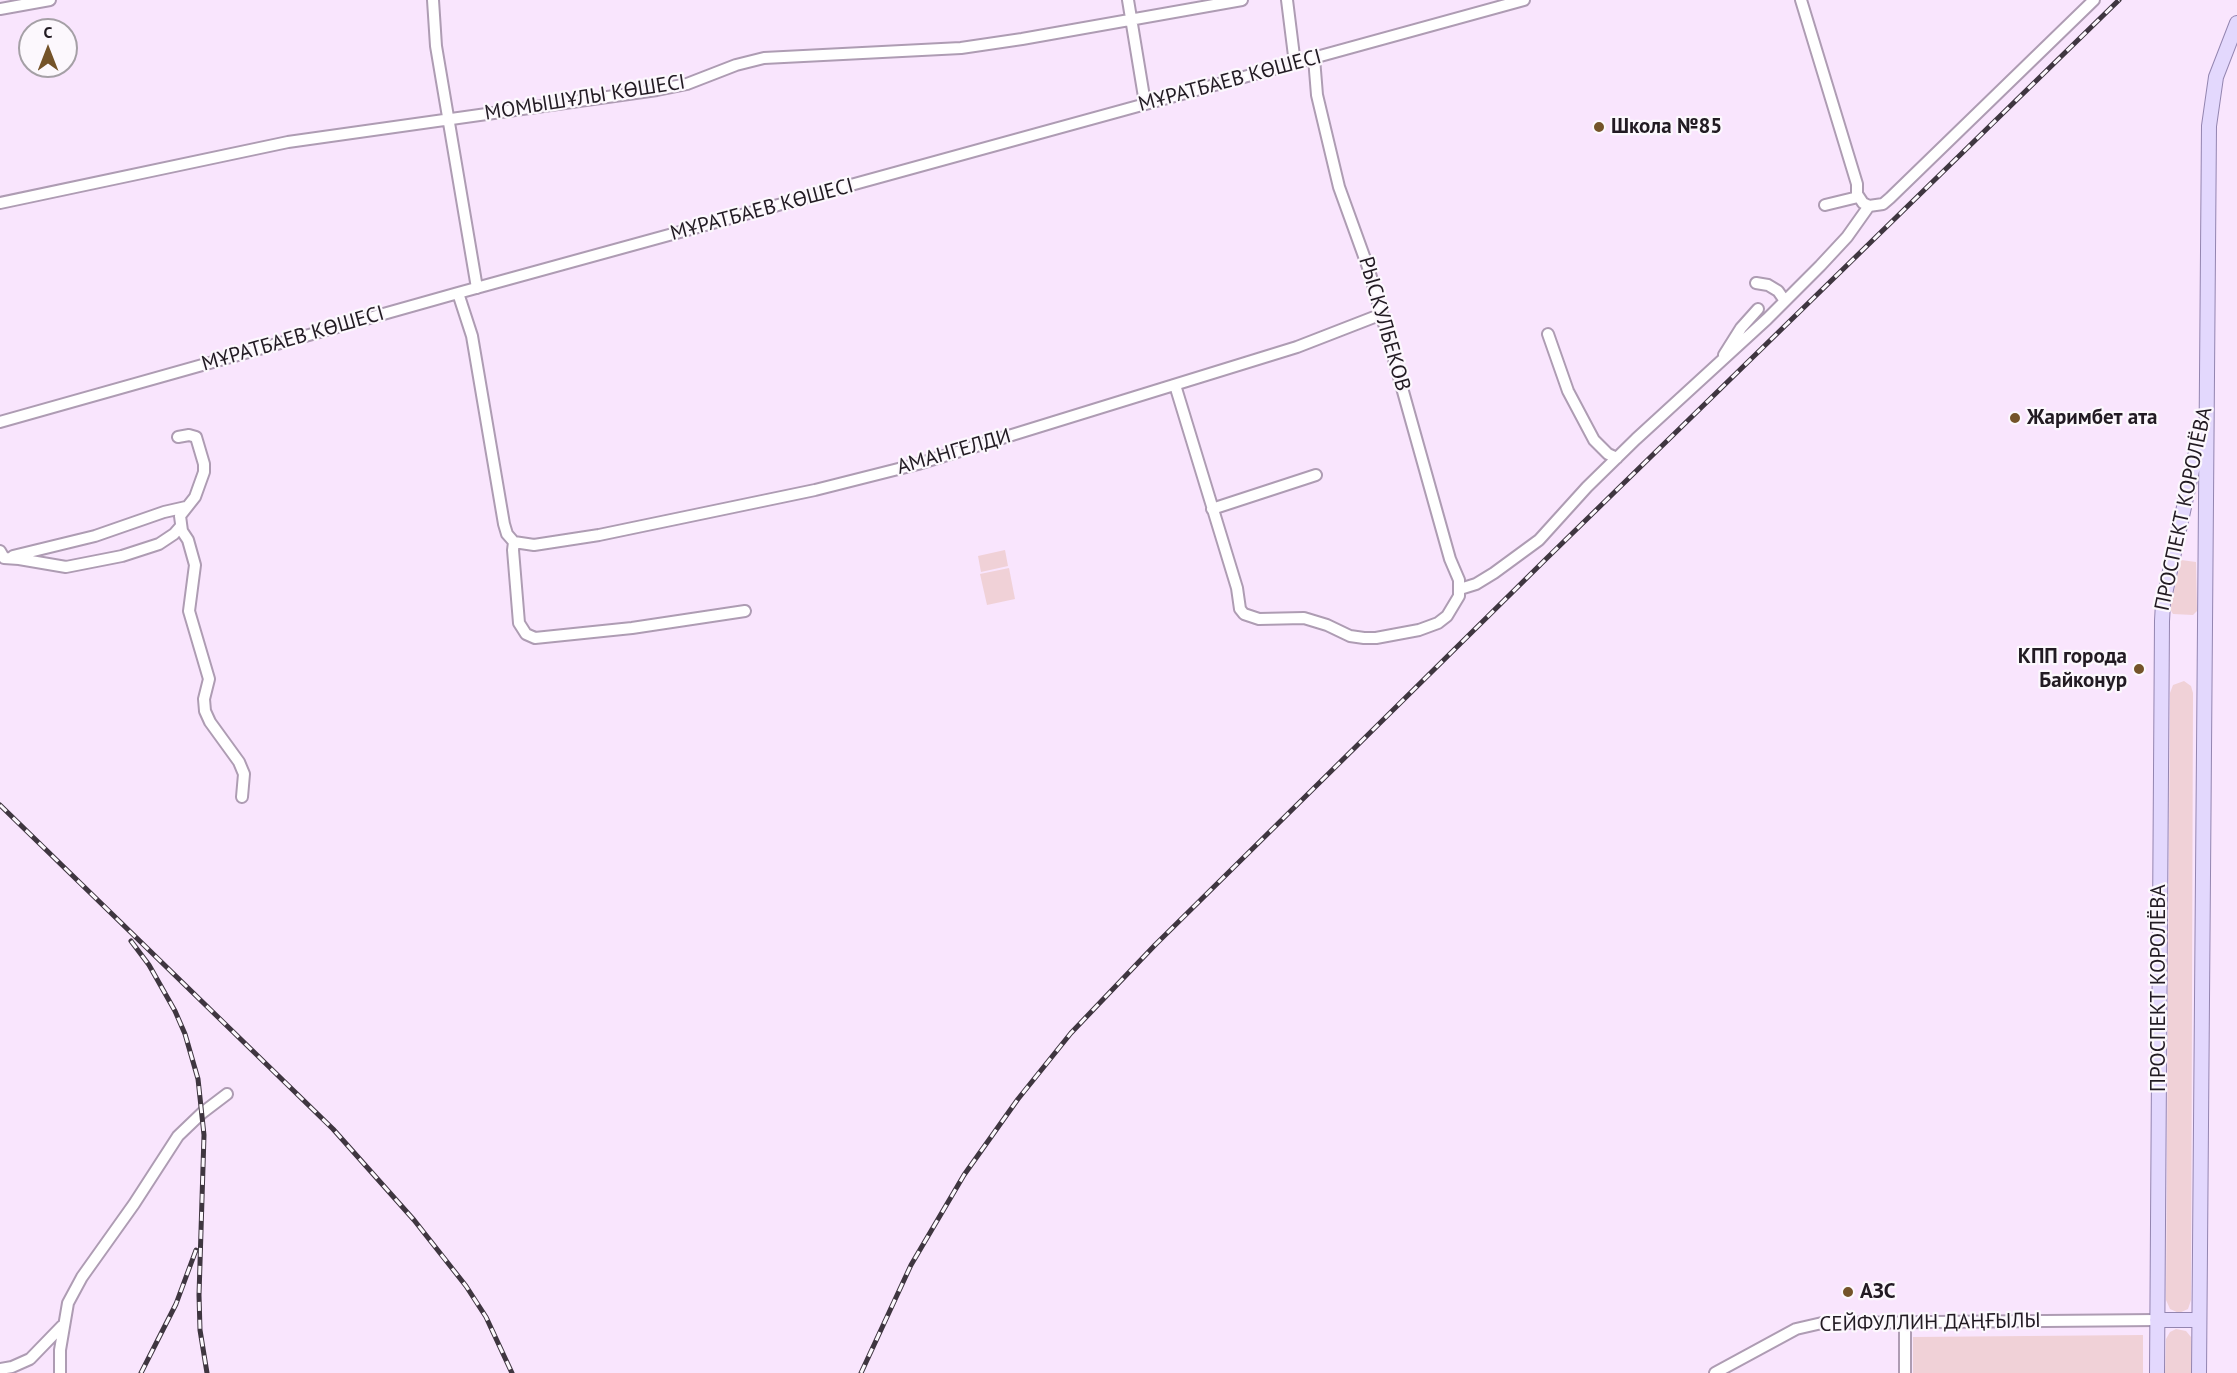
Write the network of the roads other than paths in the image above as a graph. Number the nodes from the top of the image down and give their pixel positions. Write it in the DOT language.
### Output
graph roads {
  1 [pos="50,0"];
  2 [pos="433,0"];
  3 [pos="1128,0"];
  4 [pos="1242,0"];
  5 [pos="1287,0"];
  6 [pos="1524,0"];
  7 [pos="1801,0"];
  8 [pos="2094,0"];
  9 [pos="0,9"];
  10 [pos="1132,20"];
  11 [pos="2237,23"];
  12 [pos="1314,58"];
  13 [pos="1294,64"];
  14 [pos="1145,104"];
  15 [pos="448,119"];
  16 [pos="1858,197"];
  17 [pos="0,203"];
  18 [pos="1825,205"];
  19 [pos="1869,206"];
  20 [pos="1755,283"];
  21 [pos="477,288"];
  22 [pos="458,293"];
  23 [pos="1785,301"];
  24 [pos="1758,309"];
  25 [pos="1382,314"];
  26 [pos="1548,334"];
  27 [pos="1722,360"];
  28 [pos="1175,385"];
  29 [pos="2207,397"];
  30 [pos="0,422"];
  31 [pos="178,437"];
  32 [pos="1617,458"];
  33 [pos="1316,475"];
  34 [pos="186,507"];
  35 [pos="1212,509"];
  36 [pos="181,526"];
  37 [pos="514,542"];
  38 [pos="2,555"];
  39 [pos="1460,589"];
  40 [pos="745,611"];
  41 [pos="242,797"];
  42 [pos="227,1094"];
  43 [pos="2157,1320"];
  44 [pos="2199,1320"];
  45 [pos="1905,1322"];
  46 [pos="63,1324"];
  47 [pos="0,1369"];
  48 [pos="60,1373"];
  49 [pos="1715,1373"];
  50 [pos="1905,1373"];
  51 [pos="2157,1373"];
  52 [pos="2199,1373"];
  1 -- 9 [label="street"];
  2 -- 15 [label="street"];
  3 -- 10 [label="street"];
  4 -- 10 [label="street, МОМЫШҰЛЫ КӨШЕСІ"];
  5 -- 13 [label="street"];
  6 -- 12 [label="street, МҰРАТБАЕВ КӨШЕСІ"];
  7 -- 16 [label="street"];
  8 -- 19 [label="street"];
  10 -- 14 [label="street"];
  10 -- 15 [label="street, МОМЫШҰЛЫ КӨШЕСІ"];
  11 -- 29 [label="main road"];
  12 -- 13 [label="street, МҰРАТБАЕВ КӨШЕСІ"];
  12 -- 25 [label="street, РЫСКУЛБЕКОВ"];
  13 -- 14 [label="street, МҰРАТБАЕВ КӨШЕСІ"];
  14 -- 21 [label="street, МҰРАТБАЕВ КӨШЕСІ"];
  15 -- 17 [label="street, МОМЫШҰЛЫ КӨШЕСІ"];
  15 -- 21 [label="street"];
  16 -- 18 [label="street"];
  16 -- 19 [label="street"];
  19 -- 23 [label="street"];
  20 -- 23 [label="street"];
  21 -- 22 [label="street, МҰРАТБАЕВ КӨШЕСІ"];
  22 -- 30 [label="street, МҰРАТБАЕВ КӨШЕСІ"];
  22 -- 37 [label="street"];
  23 -- 27 [label="street"];
  24 -- 27 [label="street"];
  25 -- 28 [label="street, АМАНГЕЛДИ"];
  25 -- 39 [label="street, РЫСКУЛБЕКОВ"];
  26 -- 32 [label="street"];
  27 -- 32 [label="street"];
  28 -- 35 [label="street"];
  28 -- 37 [label="street, АМАНГЕЛДИ"];
  29 -- 43 [label="main road, ПРОСПЕКТ КОРОЛЁВА"];
  29 -- 44 [label="main road, ПРОСПЕКТ КОРОЛЁВА"];
  31 -- 34 [label="street"];
  32 -- 39 [label="street"];
  33 -- 35 [label="street"];
  34 -- 36 [label="street"];
  34 -- 38 [label="street"];
  35 -- 39 [label="street"];
  36 -- 38 [label="street"];
  36 -- 41 [label="street"];
  37 -- 40 [label="street"];
  42 -- 46 [label="street"];
  43 -- 44 [label="main road"];
  43 -- 45 [label="street, СЕЙФУЛЛИН ДАҢҒЫЛЫ"];
  43 -- 51 [label="main road, ПРОСПЕКТ КОРОЛЁВА"];
  44 -- 52 [label="main road, ПРОСПЕКТ КОРОЛЁВА"];
  45 -- 49 [label="street, СЕЙФУЛЛИН ДАҢҒЫЛЫ"];
  45 -- 50 [label="street"];
  46 -- 47 [label="street"];
  46 -- 48 [label="street"];
}
